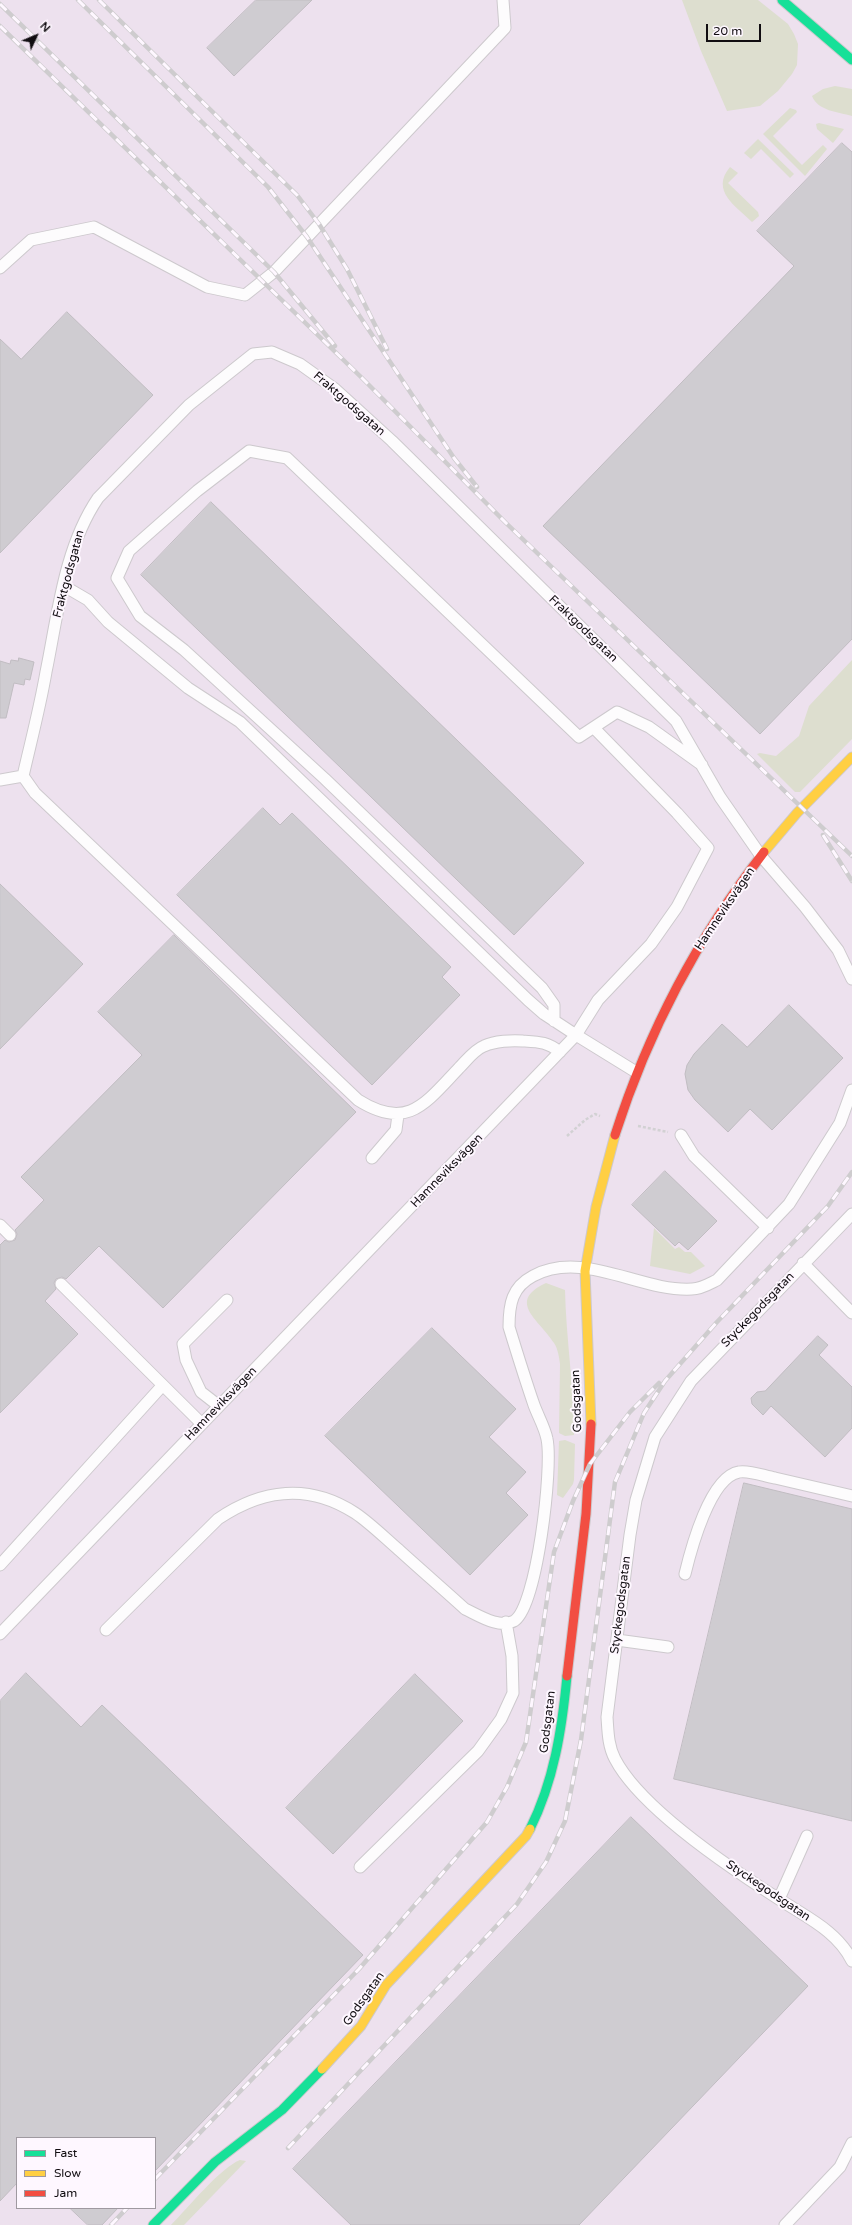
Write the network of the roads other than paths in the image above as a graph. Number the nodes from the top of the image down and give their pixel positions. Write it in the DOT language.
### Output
graph roads {
  1 [pos="503,0"];
  2 [pos="782,0"];
  3 [pos="852,60"];
  4 [pos="0,268"];
  5 [pos="64,586"];
  6 [pos="594,728"];
  7 [pos="852,757"];
  8 [pos="702,765"];
  9 [pos="22,776"];
  10 [pos="0,780"];
  11 [pos="761,856"];
  12 [pos="852,979"];
  13 [pos="554,1021"];
  14 [pos="576,1035"];
  15 [pos="560,1052"];
  16 [pos="636,1072"];
  17 [pos="852,1090"];
  18 [pos="398,1115"];
  19 [pos="681,1135"];
  20 [pos="372,1158"];
  21 [pos="852,1214"];
  22 [pos="0,1225"];
  23 [pos="768,1228"];
  24 [pos="10,1235"];
  25 [pos="803,1263"];
  26 [pos="585,1268"];
  27 [pos="61,1284"];
  28 [pos="227,1300"];
  29 [pos="852,1313"];
  30 [pos="162,1386"];
  31 [pos="219,1406"];
  32 [pos="202,1424"];
  33 [pos="852,1496"];
  34 [pos="0,1565"];
  35 [pos="685,1574"];
  36 [pos="506,1622"];
  37 [pos="106,1630"];
  38 [pos="0,1634"];
  39 [pos="617,1640"];
  40 [pos="668,1648"];
  41 [pos="807,1836"];
  42 [pos="360,1867"];
  43 [pos="779,1899"];
  44 [pos="852,1961"];
  45 [pos="852,2142"];
  46 [pos="153,2225"];
  47 [pos="785,2225"];
  1 -- 4 [label="lane"];
  2 -- 3 [label="street"];
  5 -- 8 [label="lane, Fraktgodsgatan"];
  5 -- 9 [label="lane, Fraktgodsgatan"];
  5 -- 13 [label="lane"];
  6 -- 8 [label="lane"];
  6 -- 13 [label="lane"];
  6 -- 14 [label="lane, Hamneviksvägen"];
  7 -- 11 [label="street, Hamneviksvägen"];
  8 -- 11 [label="lane, Fraktgodsgatan"];
  9 -- 10 [label="lane"];
  9 -- 18 [label="lane"];
  11 -- 12 [label="lane, Fraktgodsgatan"];
  11 -- 16 [label="street, Hamneviksvägen"];
  13 -- 14 [label="lane"];
  14 -- 15 [label="lane, Hamneviksvägen"];
  14 -- 16 [label="lane"];
  15 -- 18 [label="lane"];
  15 -- 31 [label="lane, Hamneviksvägen"];
  16 -- 26 [label="street, Godsgatan"];
  17 -- 23 [label="lane"];
  18 -- 20 [label="lane"];
  19 -- 23 [label="lane"];
  21 -- 25 [label="lane, Styckegodsgatan"];
  22 -- 24 [label="lane"];
  23 -- 26 [label="lane"];
  25 -- 29 [label="lane"];
  25 -- 39 [label="lane, Styckegodsgatan"];
  26 -- 36 [label="lane"];
  26 -- 46 [label="street, Godsgatan"];
  27 -- 30 [label="lane"];
  28 -- 31 [label="lane"];
  30 -- 32 [label="lane"];
  30 -- 34 [label="lane"];
  31 -- 32 [label="lane, Hamneviksvägen"];
  32 -- 38 [label="lane, Hamneviksvägen"];
  33 -- 35 [label="lane"];
  36 -- 37 [label="lane"];
  36 -- 42 [label="lane"];
  39 -- 40 [label="lane"];
  39 -- 43 [label="lane, Styckegodsgatan"];
  41 -- 43 [label="lane"];
  43 -- 44 [label="lane, Styckegodsgatan"];
  45 -- 47 [label="lane"];
}
